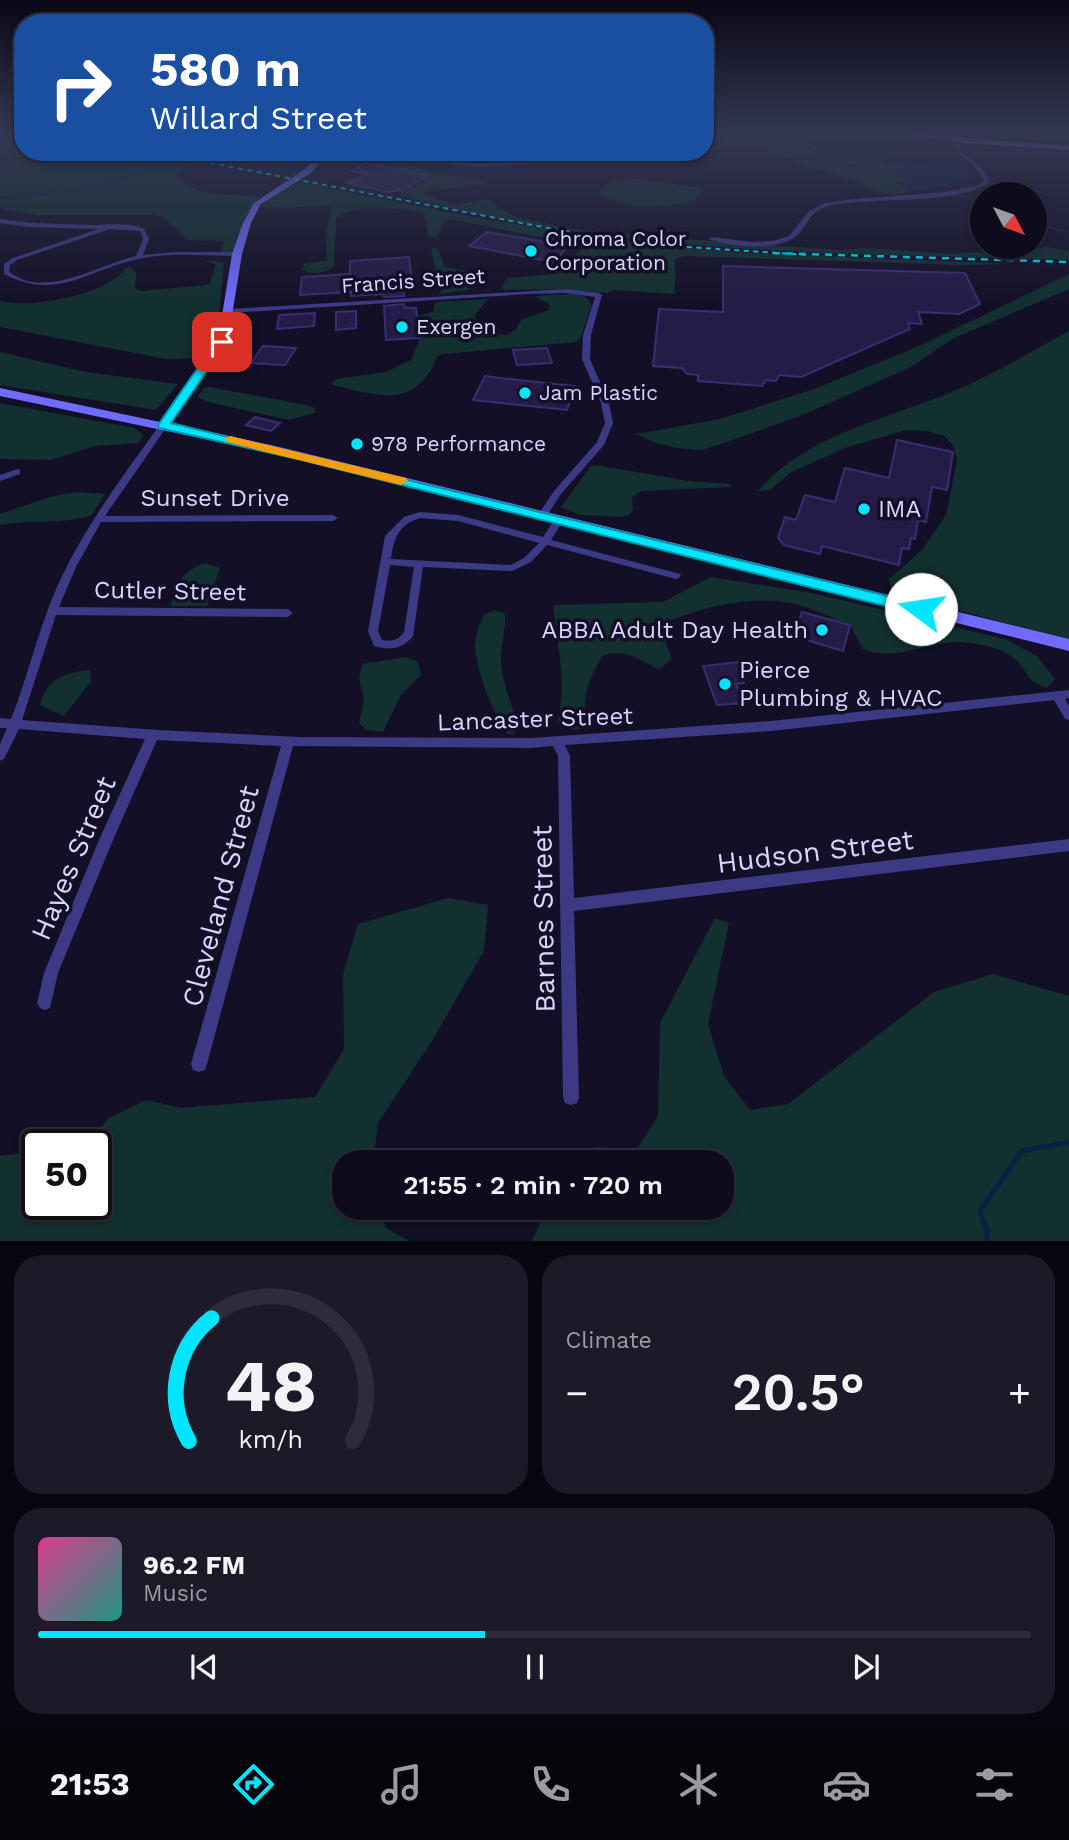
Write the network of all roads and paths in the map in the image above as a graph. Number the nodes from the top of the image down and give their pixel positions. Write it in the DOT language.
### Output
graph roads {
  1 [pos="277,191"];
  2 [pos="962,191"];
  3 [pos="0,223"];
  4 [pos="113,226"];
  5 [pos="712,239"];
  6 [pos="237,256"];
  7 [pos="139,257"];
  8 [pos="229,311"];
  9 [pos="0,392"];
  10 [pos="164,425"];
  11 [pos="17,472"];
  12 [pos="0,478"];
  13 [pos="543,515"];
  14 [pos="333,518"];
  15 [pos="97,519"];
  16 [pos="559,519"];
  17 [pos="545,541"];
  18 [pos="386,562"];
  19 [pos="419,564"];
  20 [pos="676,576"];
  21 [pos="52,611"];
  22 [pos="288,613"];
  23 [pos="1069,645"];
  24 [pos="1063,696"];
  25 [pos="1069,716"];
  26 [pos="0,723"];
  27 [pos="15,725"];
  28 [pos="153,735"];
  29 [pos="288,741"];
  30 [pos="557,742"];
  31 [pos="0,756"];
  32 [pos="1069,845"];
  33 [pos="567,905"];
  34 [pos="45,1003"];
  35 [pos="200,1064"];
  36 [pos="571,1097"];
  1 -- 6 [label="main road"];
  2 -- 5 [label="street"];
  3 -- 4 [label="street"];
  4 -- 7 [label="street"];
  4 -- 7 [label="street"];
  6 -- 7 [label="street"];
  6 -- 8 [label="main road"];
  8 -- 10 [label="main road"];
  8 -- 13 [label="street, Francis Street"];
  9 -- 10 [label="main road"];
  10 -- 13 [label="main road"];
  10 -- 15 [label="street"];
  11 -- 12 [label="street"];
  13 -- 16 [label="main road"];
  14 -- 15 [label="street, Sunset Drive"];
  15 -- 21 [label="street"];
  16 -- 17 [label="street"];
  16 -- 23 [label="main road"];
  17 -- 18 [label="street"];
  17 -- 19 [label="street"];
  17 -- 20 [label="street"];
  18 -- 19 [label="street"];
  18 -- 19 [label="street"];
  21 -- 22 [label="street, Cutler Street"];
  21 -- 27 [label="street"];
  24 -- 25 [label="street"];
  24 -- 30 [label="street, Lancaster Street"];
  26 -- 27 [label="street, Lancaster Street"];
  27 -- 28 [label="street, Lancaster Street"];
  27 -- 31 [label="street"];
  28 -- 29 [label="street, Lancaster Street"];
  28 -- 34 [label="street, Hayes Street"];
  29 -- 30 [label="street, Lancaster Street"];
  29 -- 35 [label="street, Cleveland Street"];
  30 -- 33 [label="street, Barnes Street"];
  32 -- 33 [label="street, Hudson Street"];
  33 -- 36 [label="street, Barnes Street"];
}
